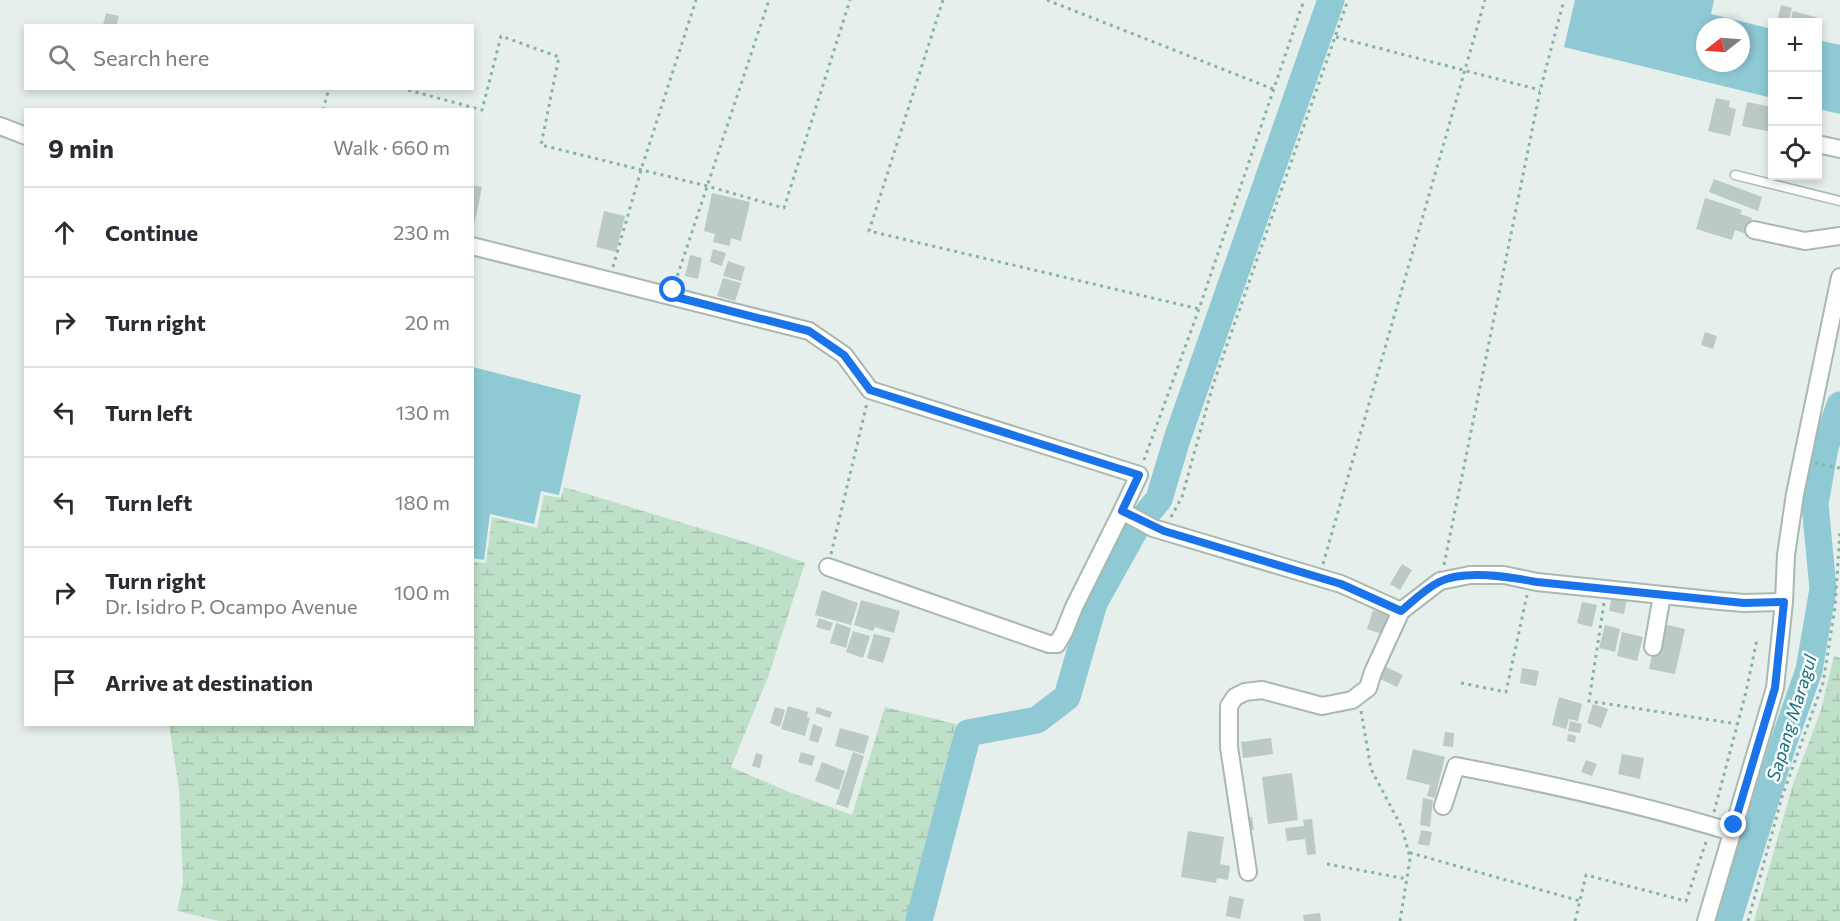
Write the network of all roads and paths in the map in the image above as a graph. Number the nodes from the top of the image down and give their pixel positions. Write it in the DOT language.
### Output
graph roads {
  1 [pos="696,0"];
  2 [pos="769,0"];
  3 [pos="850,0"];
  4 [pos="943,0"];
  5 [pos="1047,0"];
  6 [pos="1304,0"];
  7 [pos="1348,0"];
  8 [pos="1485,0"];
  9 [pos="1564,0"];
  10 [pos="1335,37"];
  11 [pos="1465,71"];
  12 [pos="1273,89"];
  13 [pos="328,90"];
  14 [pos="408,90"];
  15 [pos="1540,91"];
  16 [pos="324,108"];
  17 [pos="0,126"];
  18 [pos="24,135"];
  19 [pos="1822,145"];
  20 [pos="1840,149"];
  21 [pos="641,170"];
  22 [pos="1735,175"];
  23 [pos="707,186"];
  24 [pos="1840,201"];
  25 [pos="1754,230"];
  26 [pos="1840,236"];
  27 [pos="474,246"];
  28 [pos="1840,278"];
  29 [pos="609,280"];
  30 [pos="672,296"];
  31 [pos="1199,309"];
  32 [pos="870,390"];
  33 [pos="1810,462"];
  34 [pos="1840,468"];
  35 [pos="1139,475"];
  36 [pos="1125,513"];
  37 [pos="1158,530"];
  38 [pos="1840,532"];
  39 [pos="828,567"];
  40 [pos="1319,578"];
  41 [pos="1530,580"];
  42 [pos="1440,581"];
  43 [pos="1606,589"];
  44 [pos="1662,595"];
  45 [pos="1784,602"];
  46 [pos="1401,611"];
  47 [pos="1653,647"];
  48 [pos="1461,683"];
  49 [pos="1359,695"];
  50 [pos="1737,724"];
  51 [pos="1443,806"];
  52 [pos="1732,832"];
  53 [pos="1410,858"];
  54 [pos="1327,864"];
  55 [pos="1248,872"];
  56 [pos="1407,879"];
  57 [pos="1400,921"];
  58 [pos="1575,921"];
  59 [pos="1706,921"];
  60 [pos="1748,921"];
  1 -- 21 [label="path"];
  2 -- 23 [label="path"];
  3 -- 23 [label="path"];
  4 -- 31 [label="path"];
  5 -- 12 [label="path"];
  6 -- 12 [label="path"];
  7 -- 10 [label="path"];
  8 -- 11 [label="path"];
  9 -- 15 [label="path"];
  10 -- 11 [label="path"];
  10 -- 37 [label="path"];
  11 -- 15 [label="path"];
  11 -- 40 [label="path"];
  12 -- 31 [label="path"];
  13 -- 16 [label="path"];
  14 -- 21 [label="path"];
  15 -- 42 [label="path"];
  17 -- 18 [label="street"];
  19 -- 20 [label="street"];
  21 -- 23 [label="path"];
  21 -- 29 [label="path"];
  22 -- 24 [label="lane"];
  23 -- 30 [label="path"];
  25 -- 26 [label="street"];
  27 -- 29 [label="street"];
  28 -- 45 [label="street"];
  29 -- 30 [label="street"];
  30 -- 32 [label="street"];
  31 -- 35 [label="path"];
  32 -- 35 [label="street"];
  32 -- 39 [label="path"];
  33 -- 34 [label="path"];
  35 -- 36 [label="street"];
  36 -- 37 [label="street"];
  36 -- 39 [label="street"];
  37 -- 40 [label="street"];
  38 -- 60 [label="path"];
  40 -- 46 [label="street"];
  41 -- 42 [label="street"];
  41 -- 43 [label="street"];
  41 -- 48 [label="path"];
  42 -- 46 [label="street"];
  43 -- 44 [label="street"];
  43 -- 50 [label="path"];
  44 -- 45 [label="street"];
  44 -- 47 [label="street"];
  45 -- 52 [label="street"];
  46 -- 49 [label="street"];
  49 -- 53 [label="path"];
  49 -- 55 [label="street"];
  51 -- 52 [label="street"];
  52 -- 59 [label="street"];
  53 -- 56 [label="path"];
  53 -- 58 [label="path"];
  54 -- 56 [label="path"];
  56 -- 57 [label="path"];
}
